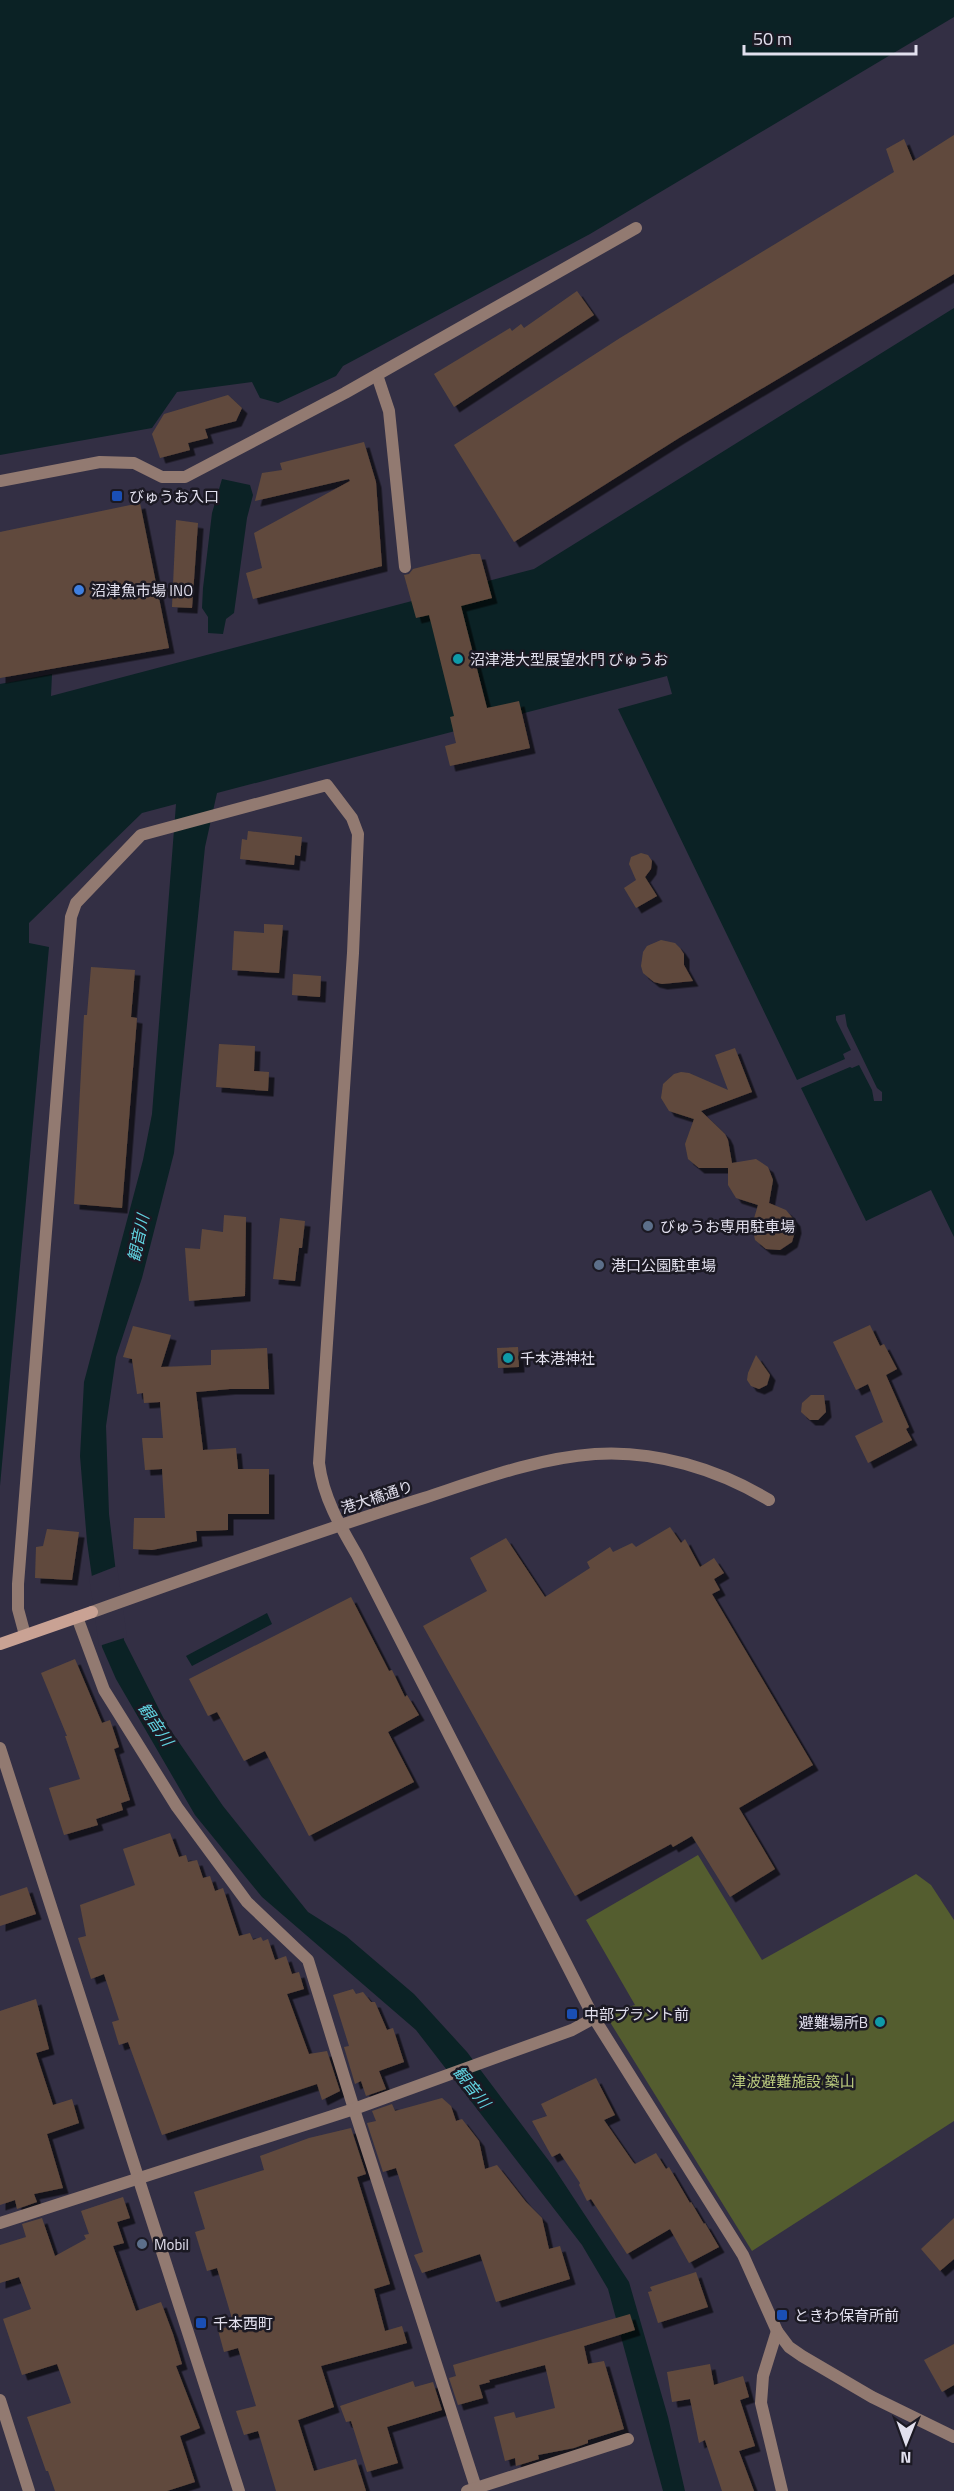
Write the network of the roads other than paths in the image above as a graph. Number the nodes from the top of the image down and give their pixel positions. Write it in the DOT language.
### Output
graph roads {
  1 [pos="636,228"];
  2 [pos="377,375"];
  3 [pos="0,481"];
  4 [pos="405,567"];
  5 [pos="769,1500"];
  6 [pos="339,1524"];
  7 [pos="92,1612"];
  8 [pos="77,1617"];
  9 [pos="25,1635"];
  10 [pos="0,1644"];
  11 [pos="0,1748"];
  12 [pos="594,2018"];
  13 [pos="354,2109"];
  14 [pos="139,2179"];
  15 [pos="0,2223"];
  16 [pos="777,2331"];
  17 [pos="0,2400"];
  18 [pos="954,2437"];
  19 [pos="628,2439"];
  20 [pos="474,2490"];
  21 [pos="29,2491"];
  22 [pos="239,2491"];
  23 [pos="782,2491"];
  1 -- 2 [label="street"];
  2 -- 3 [label="street"];
  2 -- 4 [label="street"];
  5 -- 6 [label="street, 港大橋通り"];
  6 -- 7 [label="street, 港大橋通り"];
  6 -- 9 [label="street"];
  6 -- 12 [label="street"];
  7 -- 8 [label="main road, 港大橋通り"];
  8 -- 9 [label="main road, 港大橋通り"];
  8 -- 13 [label="street"];
  9 -- 10 [label="main road, 港大橋通り"];
  11 -- 14 [label="street"];
  12 -- 13 [label="street"];
  12 -- 16 [label="street"];
  13 -- 14 [label="street"];
  13 -- 20 [label="street"];
  14 -- 15 [label="street"];
  14 -- 22 [label="street"];
  16 -- 18 [label="street"];
  16 -- 23 [label="street"];
  17 -- 21 [label="street"];
  19 -- 20 [label="street"];
}
